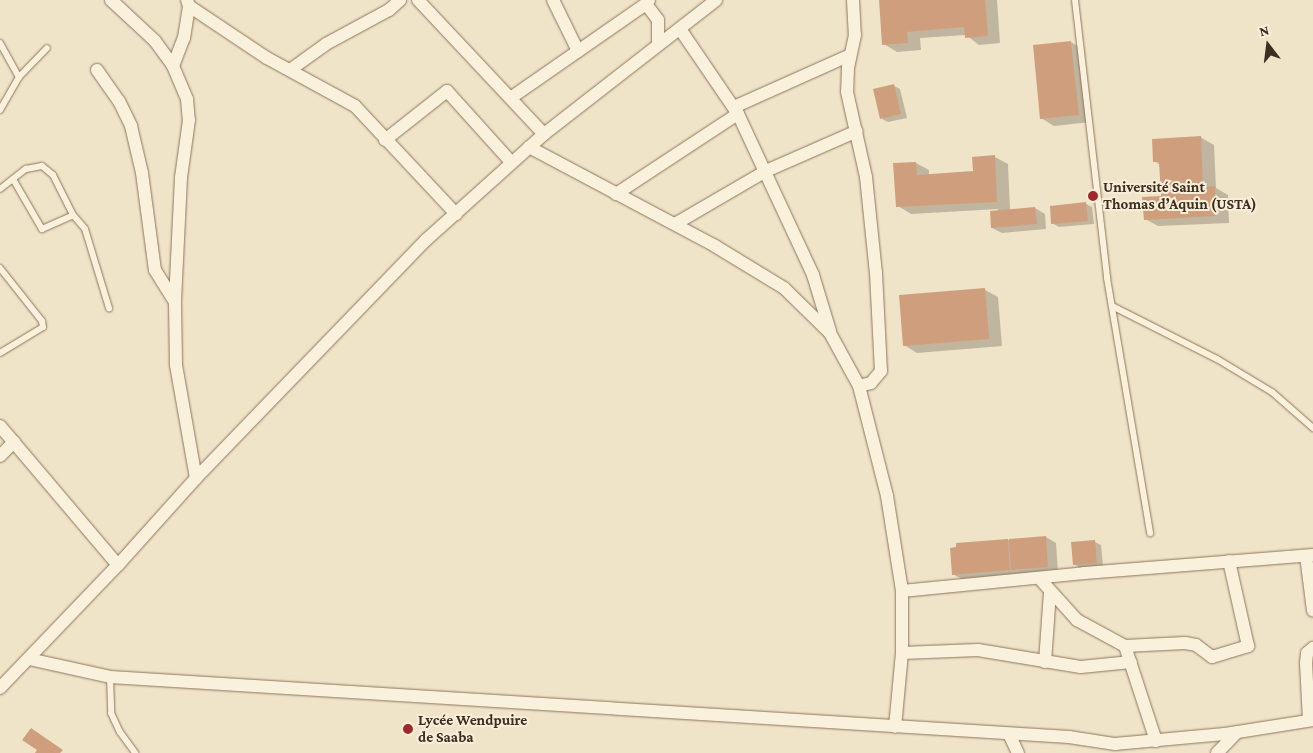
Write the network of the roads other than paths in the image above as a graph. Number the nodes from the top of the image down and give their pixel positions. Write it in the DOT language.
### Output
graph roads {
  1 [pos="111,0"];
  2 [pos="400,0"];
  3 [pos="418,0"];
  4 [pos="553,0"];
  5 [pos="716,0"];
  6 [pos="853,0"];
  7 [pos="1075,0"];
  8 [pos="648,2"];
  9 [pos="188,3"];
  10 [pos="680,29"];
  11 [pos="0,43"];
  12 [pos="658,45"];
  13 [pos="47,48"];
  14 [pos="578,51"];
  15 [pos="850,55"];
  16 [pos="173,66"];
  17 [pos="97,70"];
  18 [pos="290,70"];
  19 [pos="20,77"];
  20 [pos="512,98"];
  21 [pos="0,110"];
  22 [pos="736,110"];
  23 [pos="857,131"];
  24 [pos="544,134"];
  25 [pos="385,140"];
  26 [pos="529,147"];
  27 [pos="511,162"];
  28 [pos="766,171"];
  29 [pos="13,179"];
  30 [pos="1,185"];
  31 [pos="616,194"];
  32 [pos="456,214"];
  33 [pos="73,215"];
  34 [pos="675,224"];
  35 [pos="0,268"];
  36 [pos="175,302"];
  37 [pos="1112,306"];
  38 [pos="109,308"];
  39 [pos="830,333"];
  40 [pos="0,352"];
  41 [pos="859,386"];
  42 [pos="0,426"];
  43 [pos="1313,428"];
  44 [pos="14,442"];
  45 [pos="0,456"];
  46 [pos="196,478"];
  47 [pos="1150,534"];
  48 [pos="1310,555"];
  49 [pos="1229,561"];
  50 [pos="118,565"];
  51 [pos="1039,578"];
  52 [pos="902,592"];
  53 [pos="1050,592"];
  54 [pos="1313,611"];
  55 [pos="1125,646"];
  56 [pos="1313,648"];
  57 [pos="902,653"];
  58 [pos="29,659"];
  59 [pos="1045,662"];
  60 [pos="1130,662"];
  61 [pos="110,677"];
  62 [pos="0,688"];
  63 [pos="1311,720"];
  64 [pos="895,727"];
  65 [pos="1237,732"];
  66 [pos="1010,736"];
  67 [pos="1081,739"];
  68 [pos="1156,741"];
  69 [pos="135,753"];
  70 [pos="1018,753"];
  71 [pos="1092,753"];
  72 [pos="1217,753"];
  1 -- 16 [label="street"];
  2 -- 18 [label="street"];
  3 -- 20 [label="street"];
  4 -- 14 [label="street"];
  5 -- 10 [label="street"];
  6 -- 15 [label="street"];
  7 -- 37 [label="lane"];
  8 -- 12 [label="street"];
  8 -- 14 [label="street"];
  9 -- 16 [label="street"];
  9 -- 18 [label="street"];
  10 -- 12 [label="street"];
  10 -- 22 [label="street"];
  11 -- 19 [label="lane"];
  12 -- 24 [label="street"];
  13 -- 19 [label="lane"];
  14 -- 20 [label="street"];
  15 -- 22 [label="street"];
  15 -- 23 [label="street"];
  16 -- 36 [label="street"];
  17 -- 36 [label="street"];
  18 -- 25 [label="street"];
  19 -- 21 [label="lane"];
  20 -- 24 [label="street"];
  22 -- 28 [label="street"];
  22 -- 31 [label="street"];
  23 -- 28 [label="street"];
  23 -- 41 [label="street"];
  24 -- 26 [label="street"];
  25 -- 27 [label="street"];
  25 -- 32 [label="street"];
  26 -- 27 [label="street"];
  26 -- 31 [label="street"];
  27 -- 32 [label="street"];
  28 -- 34 [label="street"];
  28 -- 39 [label="street"];
  29 -- 30 [label="lane"];
  29 -- 33 [label="lane"];
  29 -- 33 [label="lane"];
  31 -- 34 [label="street"];
  32 -- 46 [label="street"];
  33 -- 38 [label="lane"];
  34 -- 39 [label="street"];
  35 -- 40 [label="lane"];
  36 -- 46 [label="street"];
  37 -- 43 [label="lane"];
  37 -- 47 [label="lane"];
  39 -- 41 [label="street"];
  41 -- 52 [label="street"];
  42 -- 44 [label="street"];
  44 -- 45 [label="street"];
  44 -- 50 [label="street"];
  46 -- 50 [label="street"];
  48 -- 49 [label="street"];
  48 -- 54 [label="street"];
  49 -- 51 [label="street"];
  49 -- 55 [label="street"];
  50 -- 58 [label="street"];
  51 -- 52 [label="street"];
  51 -- 53 [label="street"];
  52 -- 57 [label="street"];
  53 -- 55 [label="street"];
  53 -- 59 [label="street"];
  55 -- 60 [label="street"];
  56 -- 63 [label="street"];
  57 -- 59 [label="street"];
  57 -- 64 [label="street"];
  58 -- 61 [label="street"];
  58 -- 62 [label="street"];
  59 -- 60 [label="street"];
  60 -- 68 [label="street"];
  61 -- 64 [label="street"];
  61 -- 69 [label="lane"];
  63 -- 65 [label="street"];
  64 -- 66 [label="street"];
  65 -- 68 [label="street"];
  65 -- 72 [label="street"];
  66 -- 67 [label="street"];
  66 -- 70 [label="street"];
  67 -- 68 [label="street"];
  67 -- 71 [label="street"];
}
